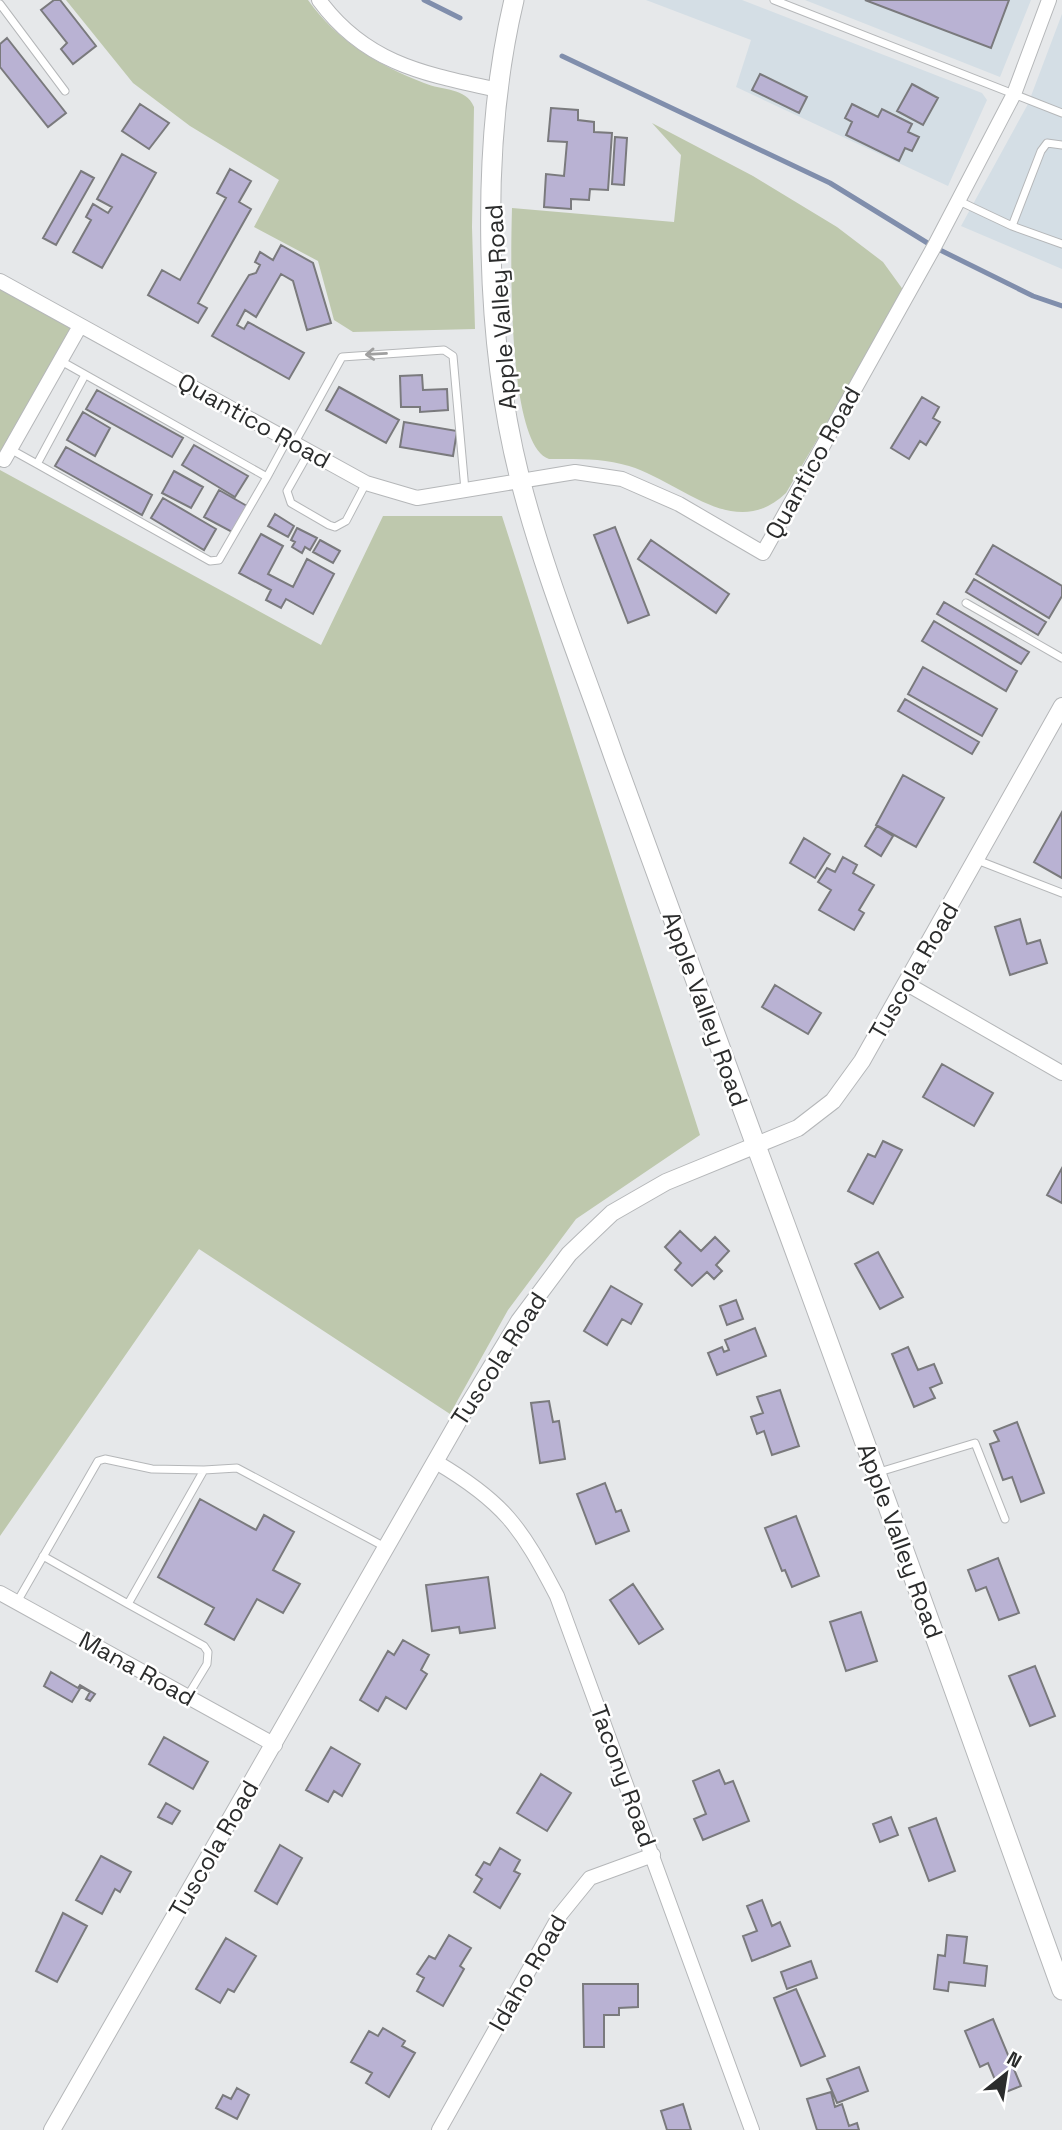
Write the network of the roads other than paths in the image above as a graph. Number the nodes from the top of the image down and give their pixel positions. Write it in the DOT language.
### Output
graph roads {
  1 [pos="319,0"];
  2 [pos="514,0"];
  3 [pos="774,0"];
  4 [pos="1049,0"];
  5 [pos="0,4"];
  6 [pos="498,90"];
  7 [pos="65,92"];
  8 [pos="1014,94"];
  9 [pos="1062,113"];
  10 [pos="1062,145"];
  11 [pos="958,201"];
  12 [pos="1012,226"];
  13 [pos="1062,244"];
  14 [pos="0,281"];
  15 [pos="80,326"];
  16 [pos="60,361"];
  17 [pos="85,375"];
  18 [pos="291,442"];
  19 [pos="309,452"];
  20 [pos="7,455"];
  21 [pos="37,464"];
  22 [pos="267,477"];
  23 [pos="520,480"];
  24 [pos="366,483"];
  25 [pos="465,491"];
  26 [pos="966,603"];
  27 [pos="1062,657"];
  28 [pos="1062,706"];
  29 [pos="976,860"];
  30 [pos="1062,893"];
  31 [pos="907,984"];
  32 [pos="1062,1073"];
  33 [pos="756,1145"];
  34 [pos="436,1462"];
  35 [pos="204,1470"];
  36 [pos="875,1473"];
  37 [pos="1005,1519"];
  38 [pos="386,1547"];
  39 [pos="43,1556"];
  40 [pos="0,1593"];
  41 [pos="17,1602"];
  42 [pos="128,1604"];
  43 [pos="187,1697"];
  44 [pos="275,1745"];
  45 [pos="653,1855"];
  46 [pos="1062,1990"];
  47 [pos="52,2130"];
  48 [pos="439,2130"];
  49 [pos="752,2130"];
  1 -- 6 [label="street"];
  2 -- 6 [label="main road, Apple Valley Road"];
  3 -- 8 [label="lane"];
  4 -- 8 [label="street, Quantico Road"];
  5 -- 7 [label="lane"];
  6 -- 23 [label="main road, Apple Valley Road"];
  8 -- 9 [label="lane"];
  8 -- 11 [label="street, Quantico Road"];
  10 -- 12 [label="lane"];
  11 -- 12 [label="lane"];
  11 -- 23 [label="street, Quantico Road"];
  12 -- 13 [label="lane"];
  14 -- 15 [label="street, Quantico Road"];
  15 -- 16 [label="street"];
  15 -- 18 [label="street, Quantico Road"];
  16 -- 17 [label="lane"];
  16 -- 20 [label="street"];
  17 -- 21 [label="lane"];
  17 -- 22 [label="lane"];
  18 -- 19 [label="street, Quantico Road"];
  18 -- 22 [label="lane"];
  25 -- 18 [label="lane, one-way"];
  19 -- 24 [label="street, Quantico Road"];
  19 -- 24 [label="lane"];
  20 -- 21 [label="lane"];
  21 -- 22 [label="lane"];
  23 -- 25 [label="street, Quantico Road"];
  23 -- 33 [label="main road, Apple Valley Road"];
  24 -- 25 [label="street, Quantico Road"];
  26 -- 27 [label="lane"];
  28 -- 29 [label="street, Tuscola Road"];
  29 -- 30 [label="lane"];
  29 -- 31 [label="street, Tuscola Road"];
  31 -- 32 [label="street"];
  31 -- 33 [label="street, Tuscola Road"];
  33 -- 34 [label="street, Tuscola Road"];
  33 -- 36 [label="main road, Apple Valley Road"];
  34 -- 38 [label="street, Tuscola Road"];
  34 -- 45 [label="street, Tacony Road"];
  35 -- 38 [label="lane"];
  35 -- 39 [label="lane"];
  35 -- 42 [label="lane"];
  36 -- 37 [label="lane"];
  36 -- 46 [label="main road, Apple Valley Road"];
  38 -- 44 [label="street, Tuscola Road"];
  39 -- 41 [label="lane"];
  39 -- 42 [label="lane"];
  40 -- 41 [label="street, Mana Road"];
  41 -- 43 [label="street, Mana Road"];
  42 -- 43 [label="lane"];
  43 -- 44 [label="street, Mana Road"];
  44 -- 47 [label="street, Tuscola Road"];
  45 -- 48 [label="street, Idaho Road"];
  45 -- 49 [label="street, Tacony Road"];
}
